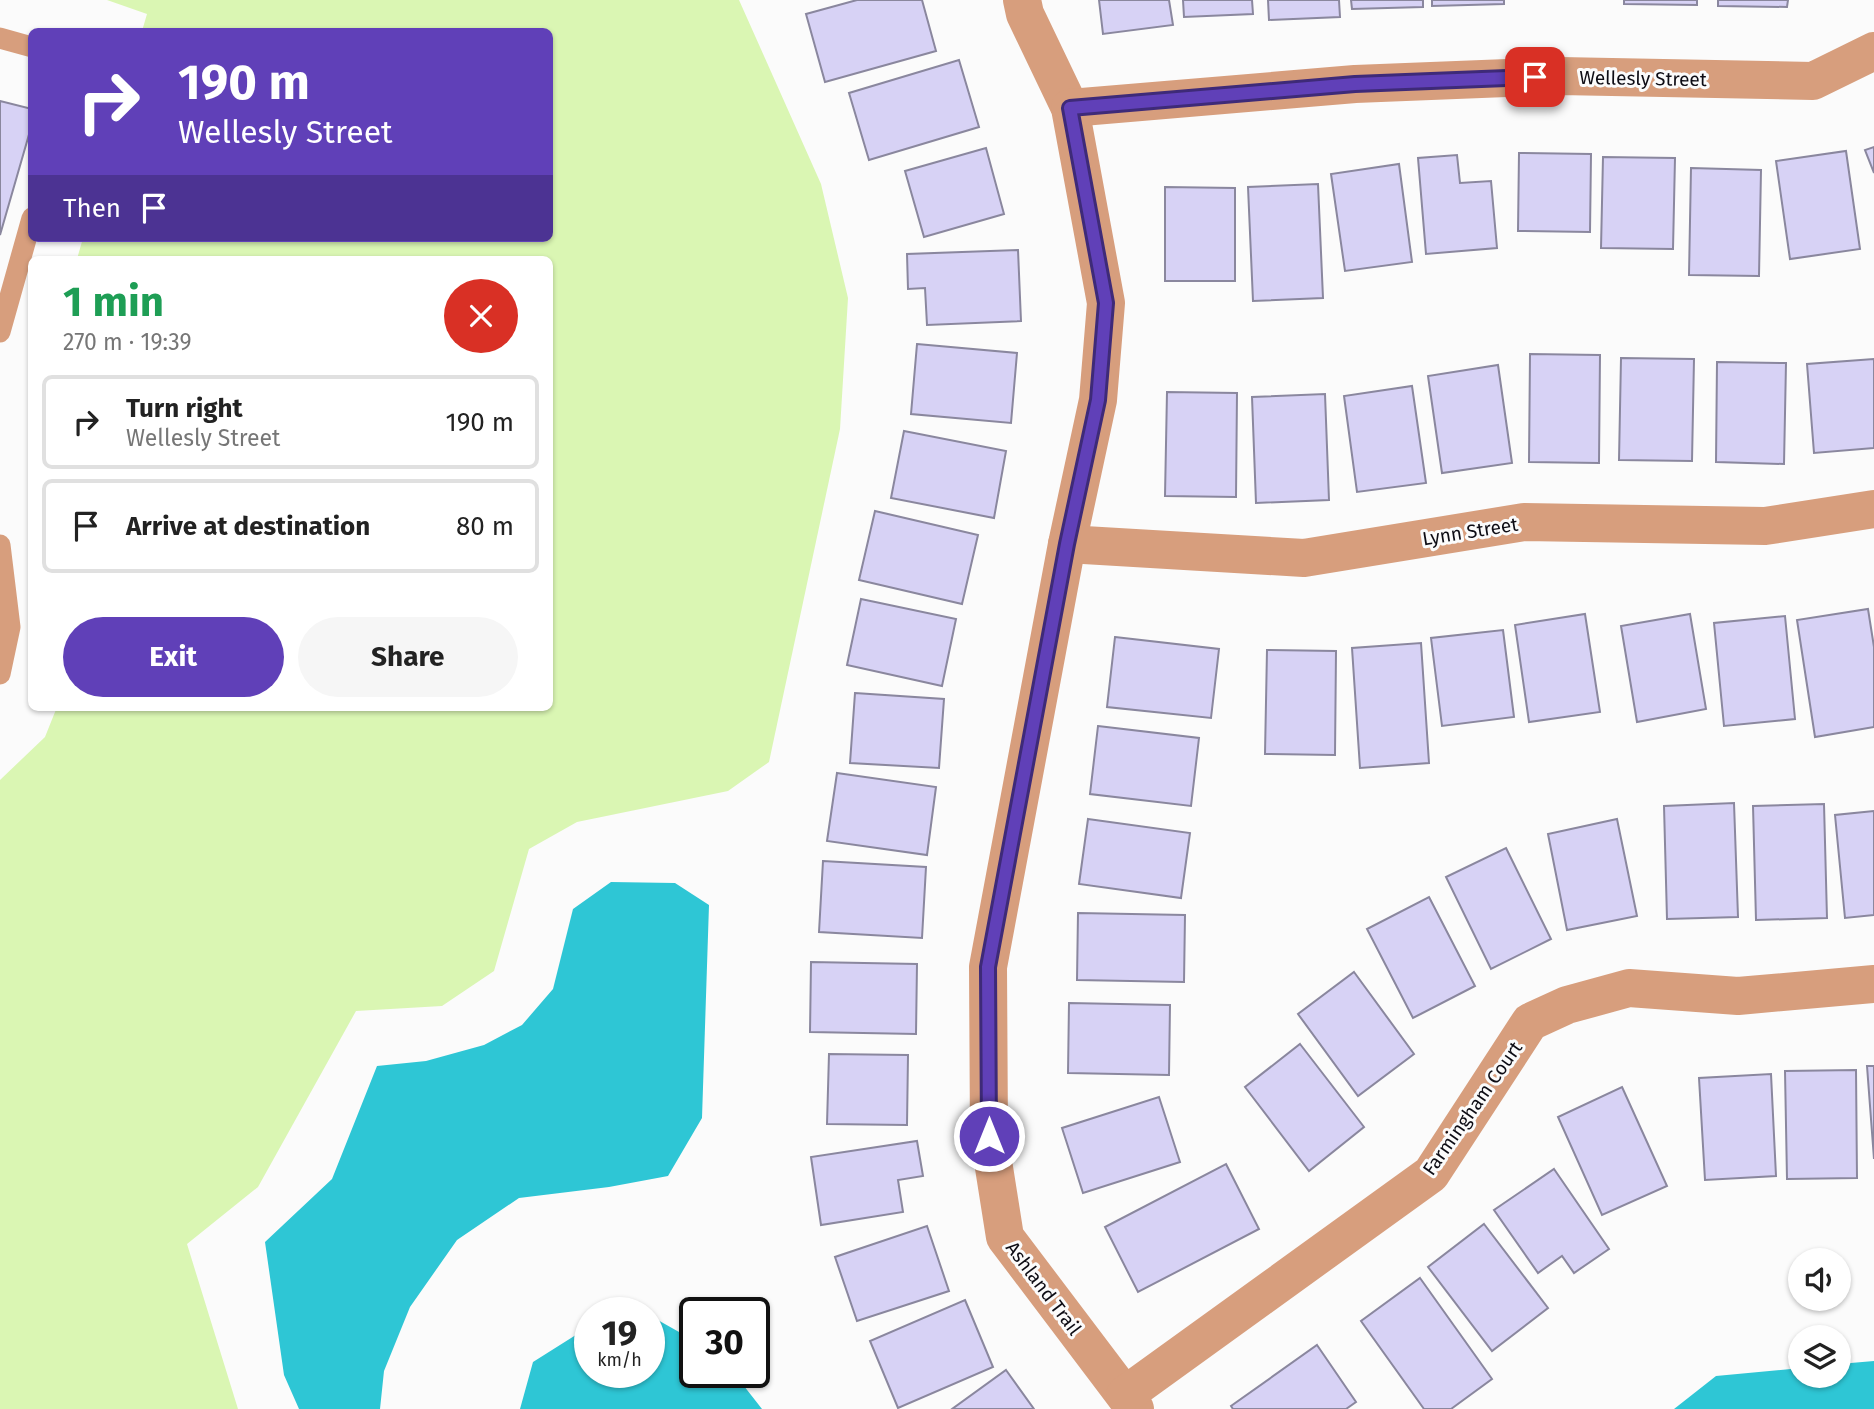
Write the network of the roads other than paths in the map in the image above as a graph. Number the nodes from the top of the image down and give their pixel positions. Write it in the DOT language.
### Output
graph roads {
  1 [pos="1022,0"];
  2 [pos="0,38"];
  3 [pos="28,46"];
  4 [pos="1874,51"];
  5 [pos="1070,108"];
  6 [pos="28,232"];
  7 [pos="0,332"];
  8 [pos="1874,509"];
  9 [pos="1067,544"];
  10 [pos="0,545"];
  11 [pos="0,674"];
  12 [pos="1874,984"];
  13 [pos="1130,1402"];
  1 -- 5 [label="street, Ashland Trail"];
  2 -- 3 [label="lane"];
  4 -- 5 [label="street, Wellesly Street"];
  5 -- 9 [label="street, Ashland Trail"];
  6 -- 7 [label="lane"];
  8 -- 9 [label="street, Lynn Street"];
  9 -- 13 [label="street, Ashland Trail"];
  10 -- 11 [label="lane"];
  12 -- 13 [label="street, Farmingham Court"];
}
